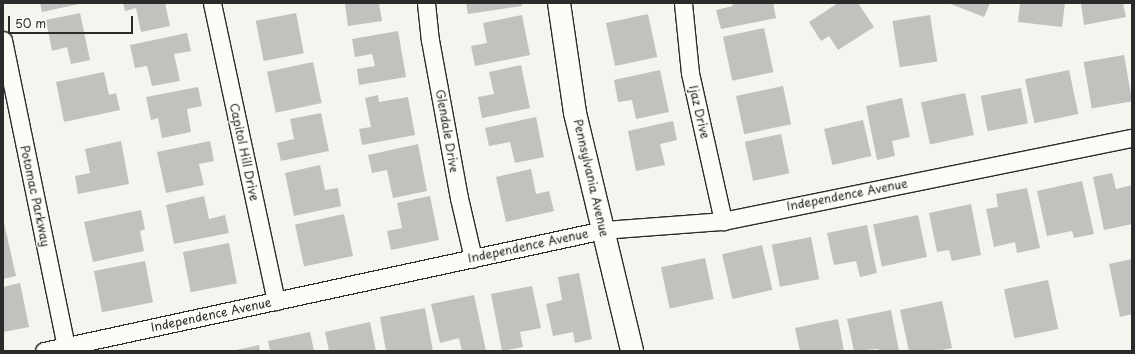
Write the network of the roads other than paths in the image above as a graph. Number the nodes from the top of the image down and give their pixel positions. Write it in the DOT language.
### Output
graph roads {
  1 [pos="212,3"];
  2 [pos="426,3"];
  3 [pos="559,3"];
  4 [pos="683,3"];
  5 [pos="3,40"];
  6 [pos="1132,138"];
  7 [pos="723,220"];
  8 [pos="603,230"];
  9 [pos="473,258"];
  10 [pos="276,301"];
  11 [pos="66,349"];
  12 [pos="44,351"];
  13 [pos="632,351"];
  1 -- 10 [label="street, Capitol Hill Drive"];
  2 -- 9 [label="street, Glendale Drive"];
  3 -- 8 [label="street, Pennsylvania Avenue"];
  4 -- 7 [label="street, Ijaz Drive"];
  5 -- 11 [label="street, Potomac Parkway"];
  6 -- 7 [label="street, Independence Avenue"];
  7 -- 8 [label="street, Independence Avenue"];
  8 -- 9 [label="street, Independence Avenue"];
  8 -- 13 [label="street, Pennsylvania Avenue"];
  9 -- 10 [label="street, Independence Avenue"];
  10 -- 11 [label="street, Independence Avenue"];
  11 -- 12 [label="street, Independence Avenue"];
}
